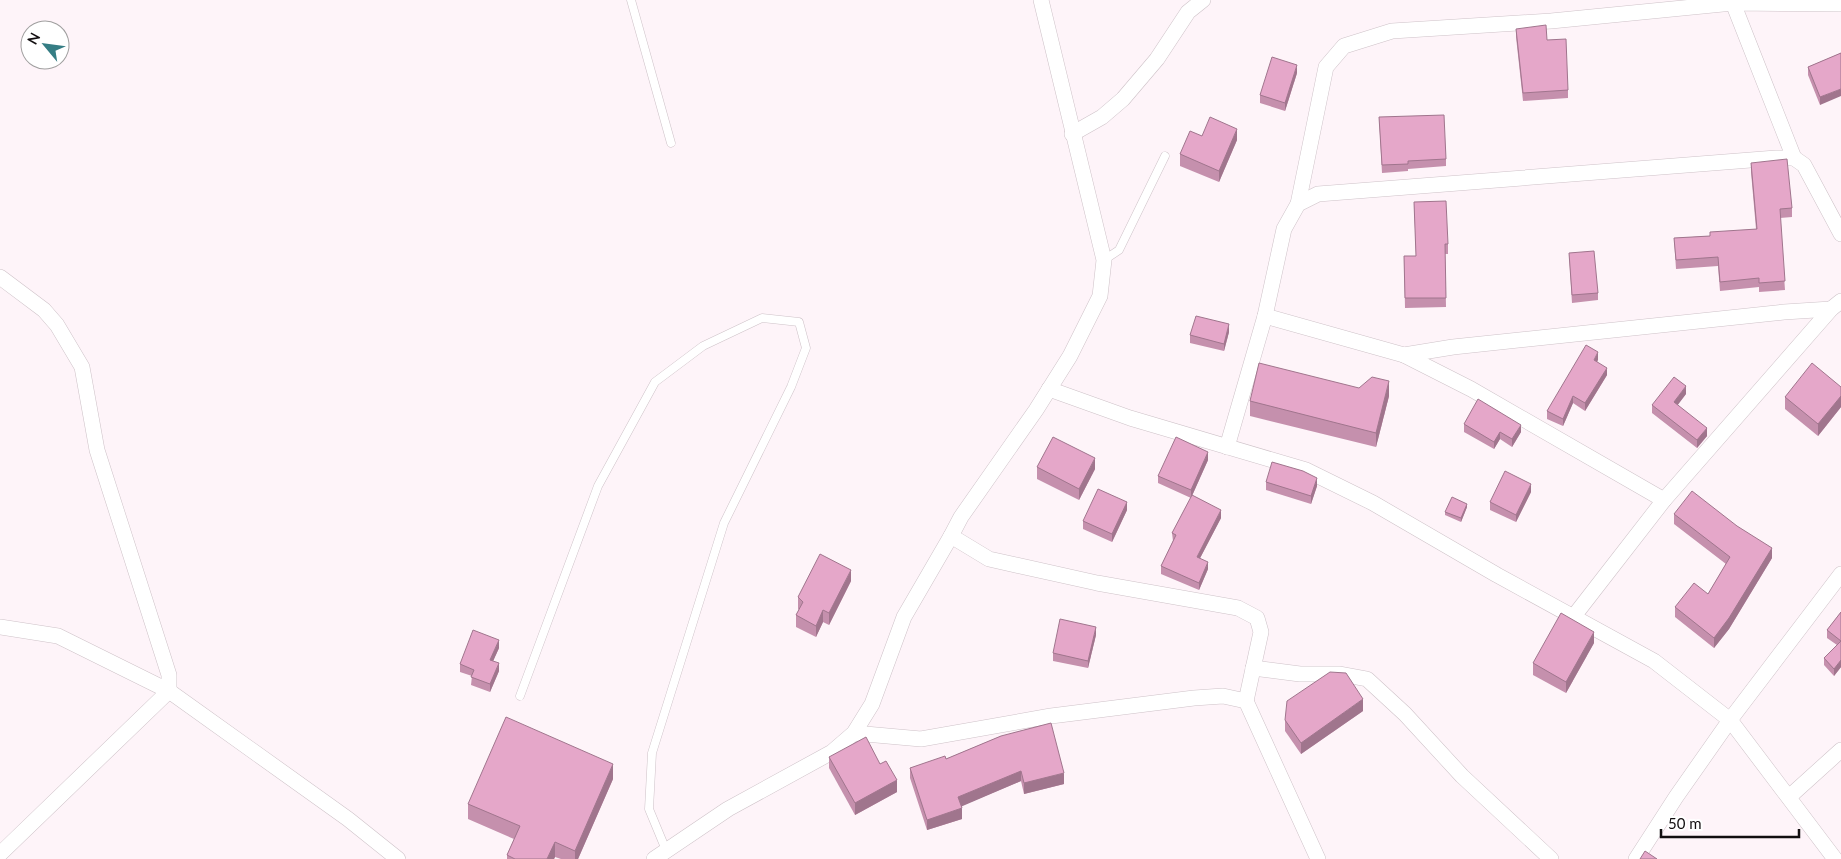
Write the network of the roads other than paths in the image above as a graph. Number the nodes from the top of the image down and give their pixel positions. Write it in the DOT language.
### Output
graph roads {
  1 [pos="631,0"];
  2 [pos="1041,0"];
  3 [pos="1203,0"];
  4 [pos="1733,3"];
  5 [pos="1841,4"];
  6 [pos="1072,134"];
  7 [pos="671,144"];
  8 [pos="1165,156"];
  9 [pos="1794,158"];
  10 [pos="1298,204"];
  11 [pos="1841,234"];
  12 [pos="1104,260"];
  13 [pos="0,277"];
  14 [pos="1836,305"];
  15 [pos="1266,316"];
  16 [pos="1404,355"];
  17 [pos="1049,389"];
  18 [pos="1227,447"];
  19 [pos="1664,500"];
  20 [pos="950,536"];
  21 [pos="1841,574"];
  22 [pos="1574,616"];
  23 [pos="0,627"];
  24 [pos="1252,668"];
  25 [pos="170,691"];
  26 [pos="520,696"];
  27 [pos="1246,701"];
  28 [pos="1730,720"];
  29 [pos="854,733"];
  30 [pos="1841,750"];
  31 [pos="1789,797"];
  32 [pos="666,850"];
  33 [pos="0,854"];
  34 [pos="398,859"];
  35 [pos="654,859"];
  36 [pos="1318,859"];
  37 [pos="1550,859"];
  38 [pos="1636,859"];
  39 [pos="1835,859"];
  1 -- 7 [label="lane"];
  2 -- 6 [label="street"];
  3 -- 6 [label="street"];
  4 -- 5 [label="street"];
  4 -- 9 [label="street"];
  4 -- 10 [label="street"];
  6 -- 12 [label="street"];
  8 -- 12 [label="lane"];
  9 -- 10 [label="street"];
  9 -- 11 [label="street"];
  10 -- 15 [label="street"];
  12 -- 17 [label="street"];
  13 -- 25 [label="street"];
  14 -- 16 [label="street"];
  14 -- 19 [label="street"];
  15 -- 16 [label="street"];
  15 -- 18 [label="street"];
  16 -- 19 [label="street"];
  17 -- 18 [label="street"];
  17 -- 20 [label="street"];
  18 -- 22 [label="street"];
  19 -- 22 [label="street"];
  20 -- 24 [label="street"];
  20 -- 29 [label="street"];
  21 -- 28 [label="street"];
  22 -- 28 [label="street"];
  23 -- 25 [label="street"];
  24 -- 27 [label="street"];
  24 -- 37 [label="street"];
  25 -- 33 [label="street"];
  25 -- 34 [label="street"];
  26 -- 32 [label="lane"];
  27 -- 29 [label="street"];
  27 -- 36 [label="street"];
  28 -- 31 [label="street"];
  28 -- 38 [label="street"];
  29 -- 32 [label="street"];
  30 -- 31 [label="street"];
  31 -- 39 [label="street"];
  32 -- 35 [label="street"];
}
